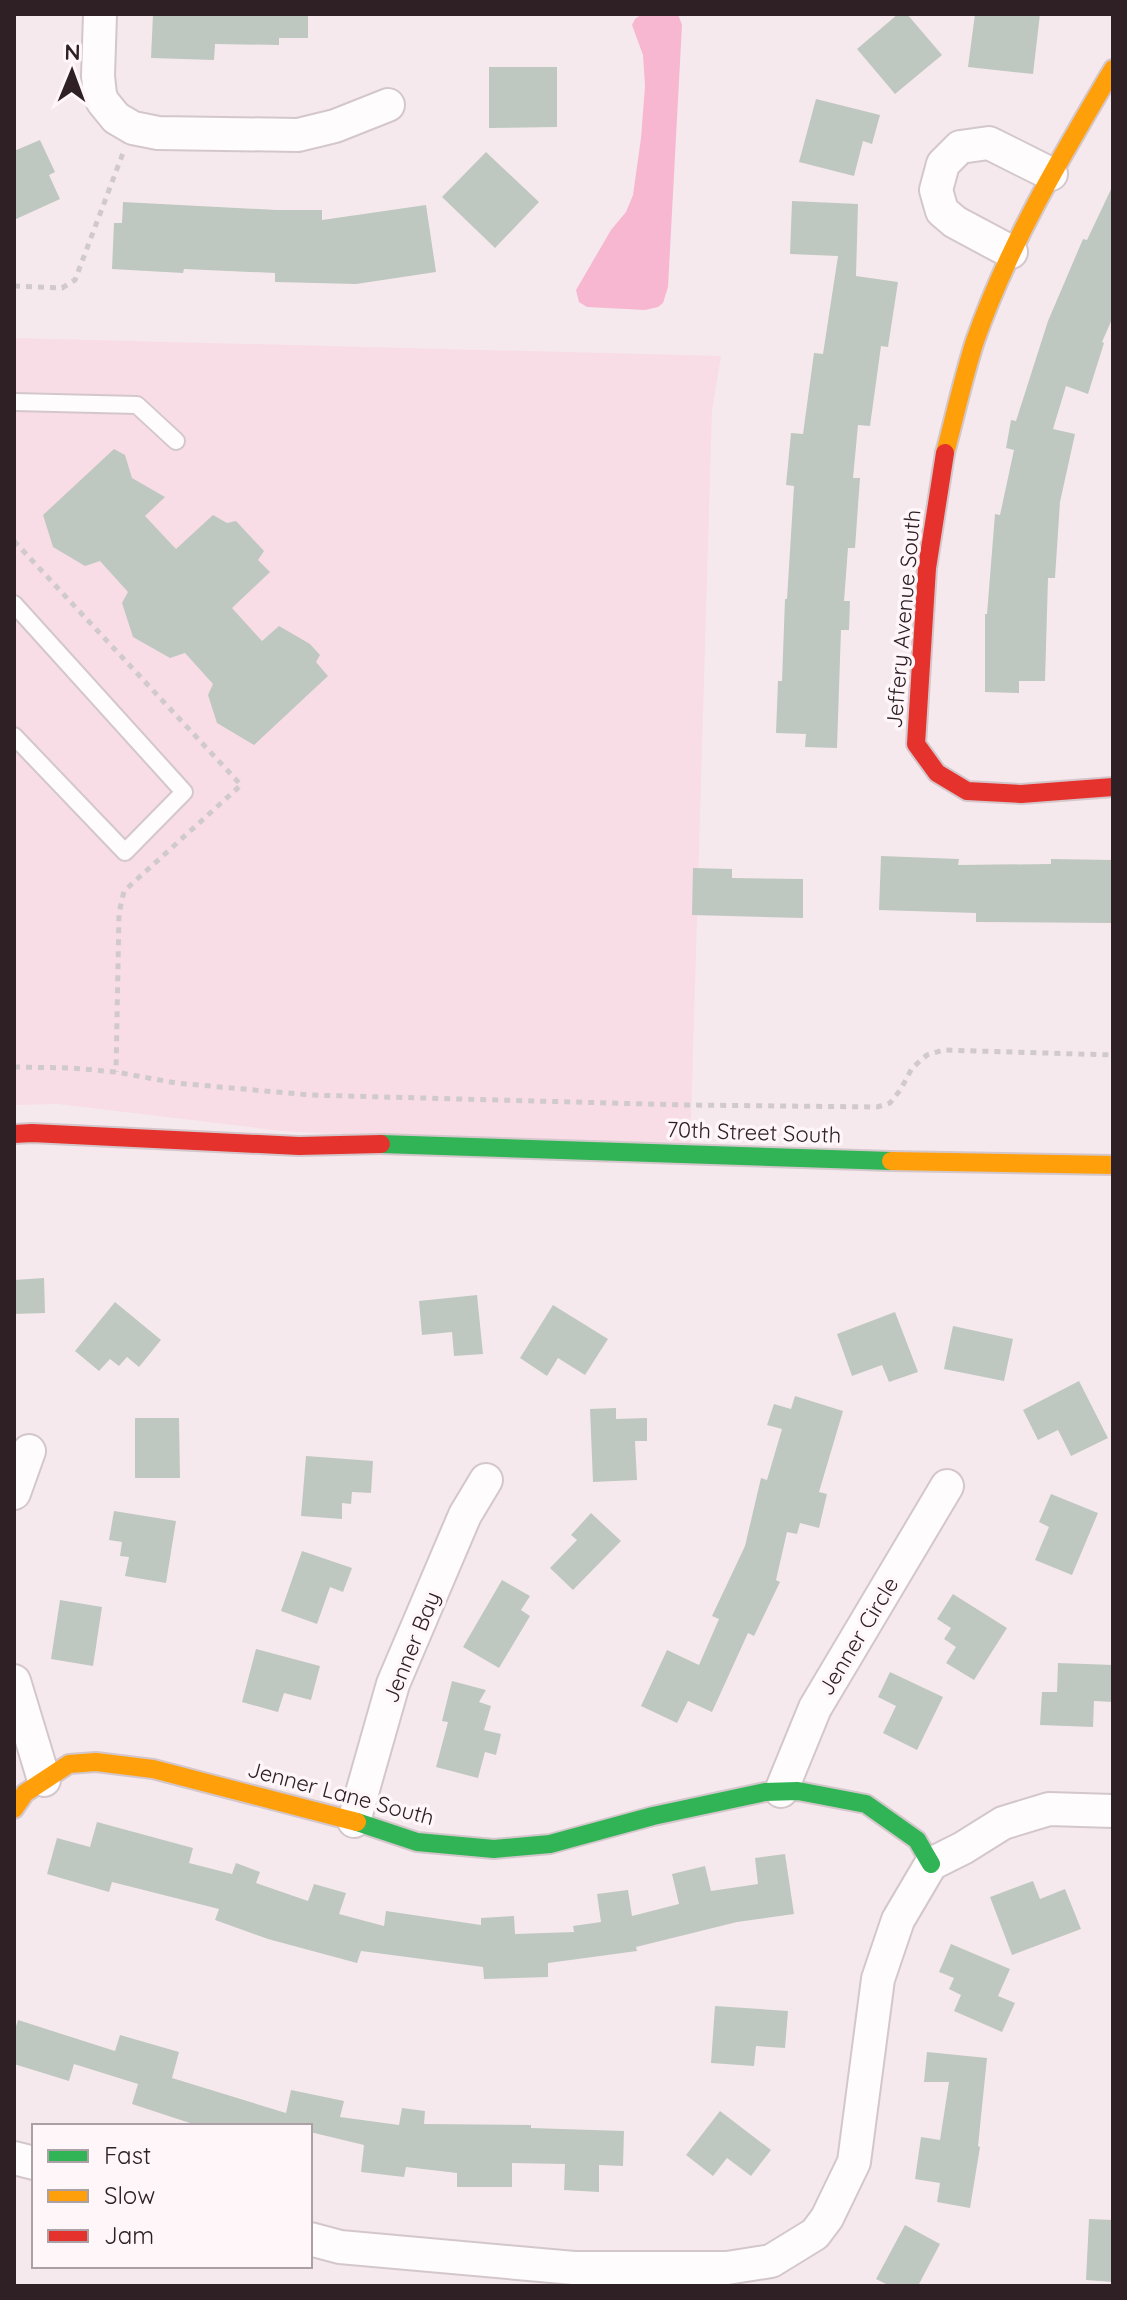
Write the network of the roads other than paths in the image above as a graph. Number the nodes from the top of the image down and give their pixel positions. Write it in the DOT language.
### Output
graph roads {
  1 [pos="100,14"];
  2 [pos="1113,69"];
  3 [pos="388,105"];
  4 [pos="1051,174"];
  5 [pos="1011,252"];
  6 [pos="14,402"];
  7 [pos="176,441"];
  8 [pos="14,604"];
  9 [pos="14,736"];
  10 [pos="1113,787"];
  11 [pos="225,1124"];
  12 [pos="14,1134"];
  13 [pos="393,1144"];
  14 [pos="1113,1165"];
  15 [pos="29,1451"];
  16 [pos="486,1480"];
  17 [pos="947,1486"];
  18 [pos="14,1493"];
  19 [pos="14,1681"];
  20 [pos="44,1780"];
  21 [pos="781,1791"];
  22 [pos="14,1809"];
  23 [pos="1113,1811"];
  24 [pos="354,1821"];
  25 [pos="931,1864"];
  26 [pos="312,2240"];
  1 -- 3 [label="street"];
  2 -- 4 [label="street, Jeffery Avenue South"];
  4 -- 5 [label="street, Jeffery Avenue South"];
  4 -- 5 [label="street"];
  5 -- 10 [label="street, Jeffery Avenue South"];
  6 -- 7 [label="lane"];
  8 -- 9 [label="lane"];
  11 -- 13 [label="street, 70th Street South"];
  12 -- 13 [label="street, 70th Street South"];
  13 -- 14 [label="street, 70th Street South"];
  15 -- 18 [label="street"];
  16 -- 24 [label="street, Jenner Bay"];
  17 -- 21 [label="street, Jenner Circle"];
  19 -- 20 [label="street"];
  20 -- 22 [label="street, Jenner Lane South"];
  20 -- 24 [label="street, Jenner Lane South"];
  21 -- 24 [label="street, Jenner Lane South"];
  21 -- 25 [label="street, Jenner Lane South"];
  23 -- 25 [label="street"];
  25 -- 26 [label="street"];
}
